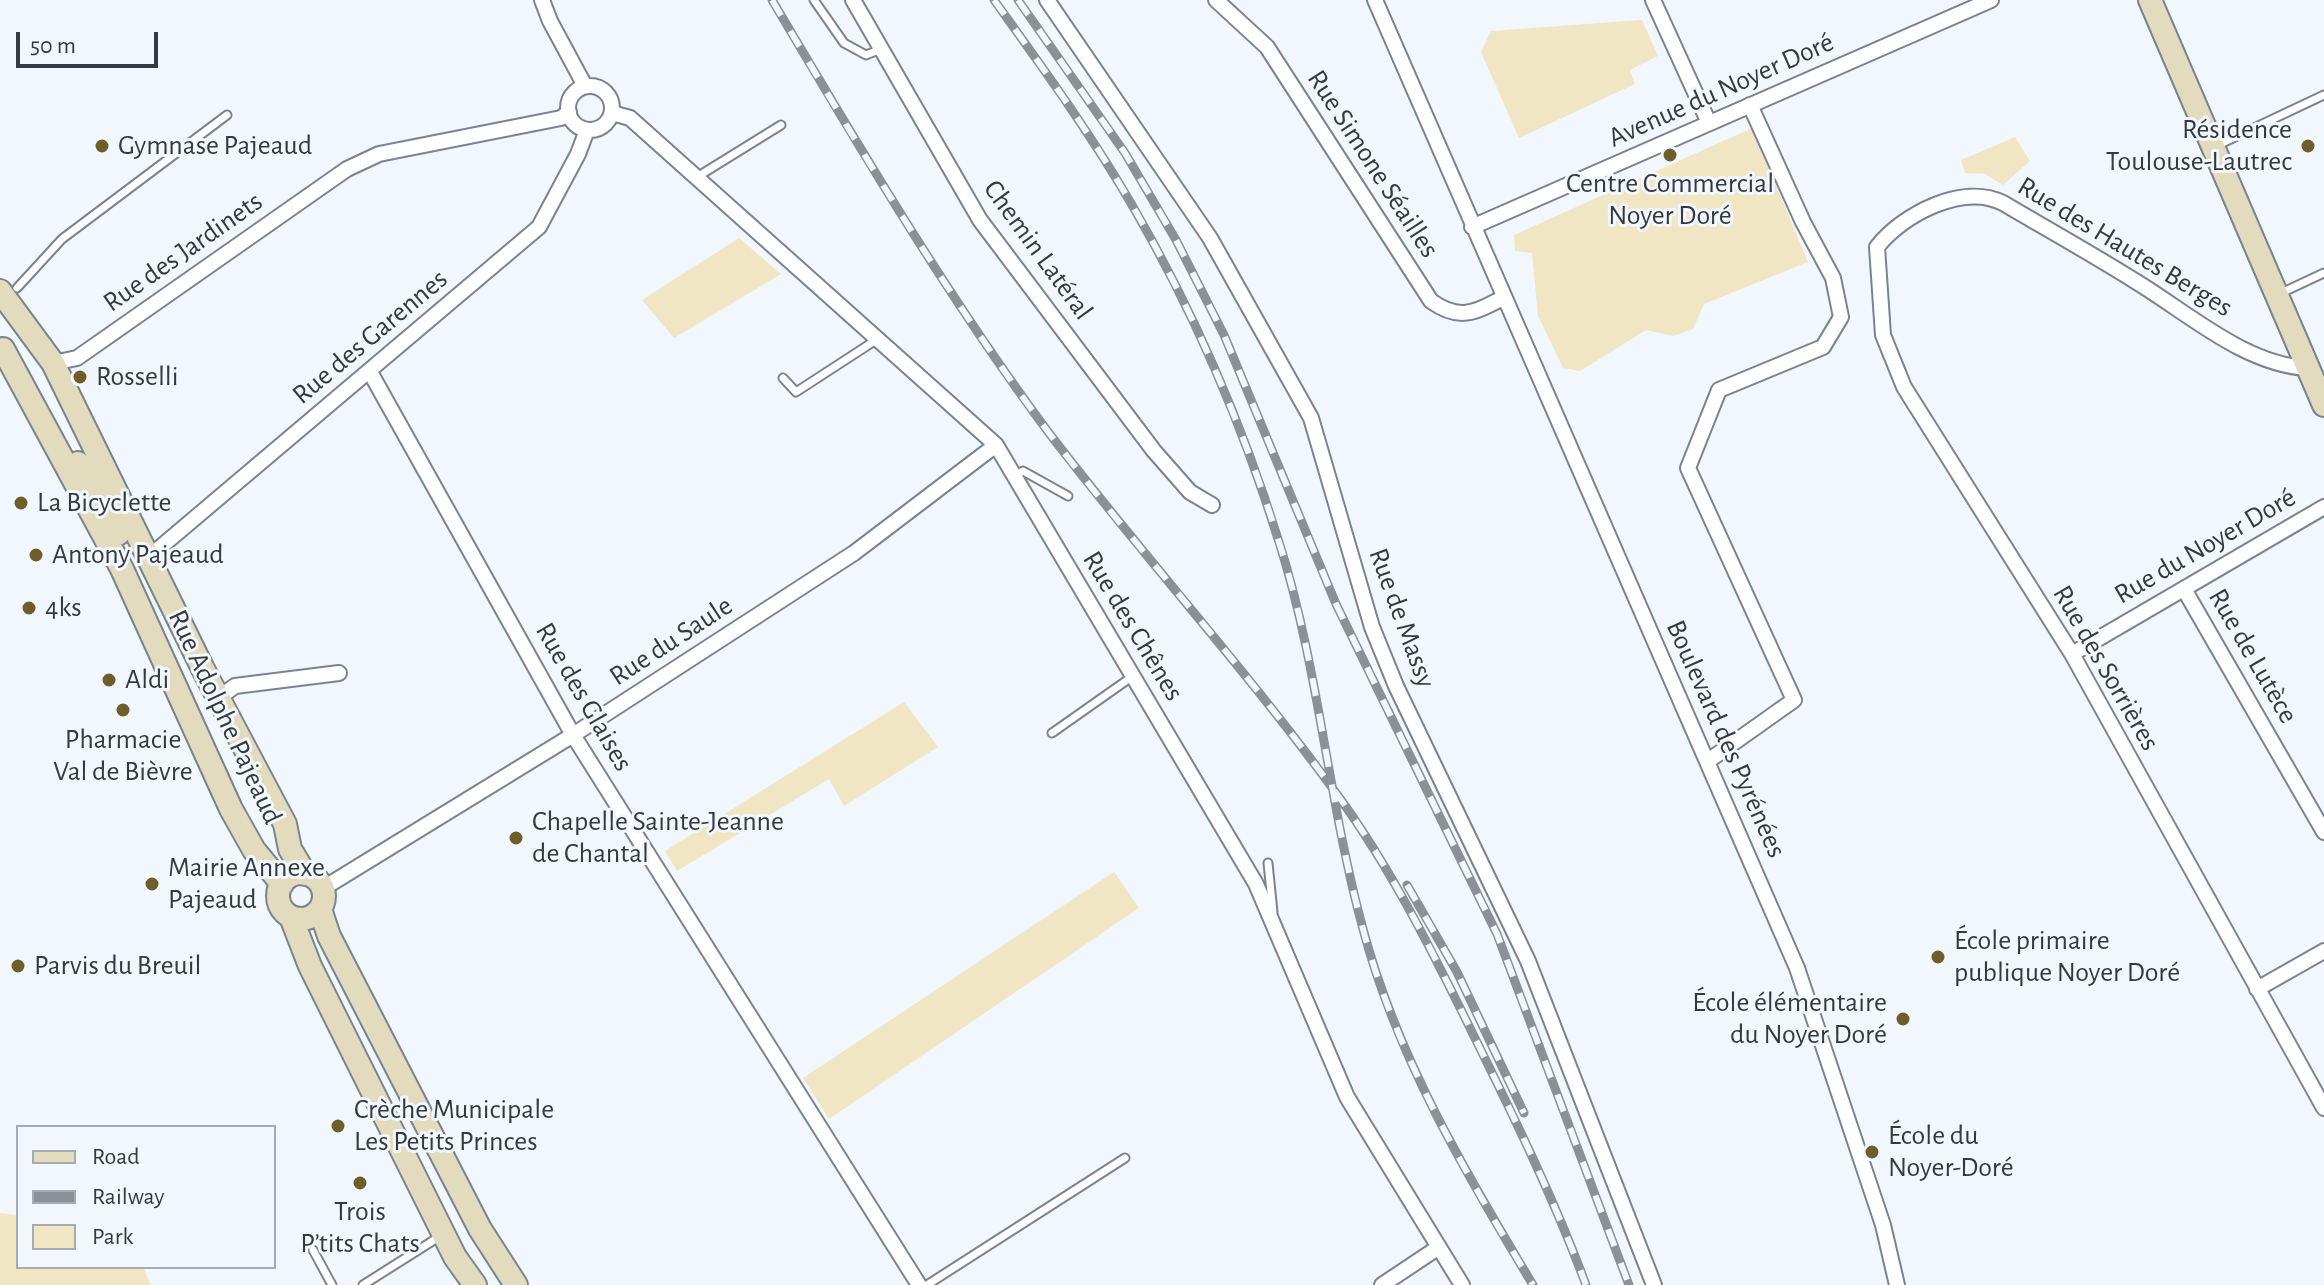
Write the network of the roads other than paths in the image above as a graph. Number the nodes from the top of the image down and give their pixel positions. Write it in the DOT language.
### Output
graph roads {
  1 [pos="542,0"];
  2 [pos="814,0"];
  3 [pos="853,0"];
  4 [pos="1047,0"];
  5 [pos="1216,0"];
  6 [pos="1375,0"];
  7 [pos="1653,0"];
  8 [pos="1991,0"];
  9 [pos="2150,0"];
  10 [pos="881,49"];
  11 [pos="585,86"];
  12 [pos="2324,95"];
  13 [pos="1750,105"];
  14 [pos="569,112"];
  15 [pos="612,113"];
  16 [pos="227,115"];
  17 [pos="1709,123"];
  18 [pos="781,125"];
  19 [pos="587,130"];
  20 [pos="2212,147"];
  21 [pos="697,177"];
  22 [pos="1472,227"];
  23 [pos="1877,247"];
  24 [pos="2324,273"];
  25 [pos="8,290"];
  26 [pos="2277,294"];
  27 [pos="1503,298"];
  28 [pos="878,339"];
  29 [pos="1,347"];
  30 [pos="53,363"];
  31 [pos="2308,368"];
  32 [pos="370,372"];
  33 [pos="783,378"];
  34 [pos="2324,405"];
  35 [pos="996,445"];
  36 [pos="1014,476"];
  37 [pos="1068,496"];
  38 [pos="1212,505"];
  39 [pos="2324,507"];
  40 [pos="150,556"];
  41 [pos="122,569"];
  42 [pos="2184,589"];
  43 [pos="2072,654"];
  44 [pos="203,669"];
  45 [pos="339,673"];
  46 [pos="1133,676"];
  47 [pos="220,697"];
  48 [pos="1052,733"];
  49 [pos="573,735"];
  50 [pos="1708,761"];
  51 [pos="2324,832"];
  52 [pos="1268,863"];
  53 [pos="305,874"];
  54 [pos="282,884"];
  55 [pos="321,899"];
  56 [pos="291,917"];
  57 [pos="1274,927"];
  58 [pos="2324,951"];
  59 [pos="2257,989"];
  60 [pos="2324,1108"];
  61 [pos="1125,1158"];
  62 [pos="444,1234"];
  63 [pos="1439,1247"];
  64 [pos="313,1250"];
  65 [pos="332,1285"];
  66 [pos="363,1285"];
  67 [pos="475,1285"];
  68 [pos="516,1285"];
  69 [pos="919,1285"];
  70 [pos="927,1285"];
  71 [pos="1382,1285"];
  72 [pos="1462,1285"];
  73 [pos="1654,1285"];
  74 [pos="1897,1285"];
  1 -- 11 [label="street"];
  2 -- 10 [label="lane"];
  3 -- 10 [label="street, Chemin Latéral"];
  4 -- 73 [label="street, Rue de Massy"];
  5 -- 27 [label="street, Rue Simone Séailles"];
  6 -- 22 [label="street, Boulevard des Pyrénées"];
  7 -- 17 [label="street"];
  8 -- 13 [label="street, Avenue du Noyer Doré"];
  9 -- 20 [label="main road"];
  10 -- 38 [label="street, Chemin Latéral"];
  11 -- 14 [label="street"];
  11 -- 15 [label="street"];
  12 -- 20 [label="lane"];
  13 -- 17 [label="street, Avenue du Noyer Doré"];
  13 -- 50 [label="street"];
  14 -- 19 [label="street"];
  14 -- 30 [label="street, Rue des Jardinets"];
  15 -- 19 [label="street"];
  15 -- 21 [label="street, Rue des Chênes"];
  16 -- 25 [label="lane"];
  17 -- 22 [label="street, Avenue du Noyer Doré"];
  18 -- 21 [label="lane"];
  19 -- 32 [label="street, Rue des Garennes"];
  20 -- 26 [label="main road"];
  21 -- 28 [label="street, Rue des Chênes"];
  22 -- 27 [label="street, Boulevard des Pyrénées"];
  23 -- 31 [label="street, Rue des Hautes Berges"];
  23 -- 43 [label="street, Rue des Sorrières"];
  24 -- 26 [label="lane"];
  25 -- 30 [label="main road, Rue Adolphe Pajeaud"];
  26 -- 31 [label="main road"];
  27 -- 50 [label="street, Boulevard des Pyrénées"];
  28 -- 33 [label="lane"];
  28 -- 35 [label="street, Rue des Chênes"];
  29 -- 40 [label="main road, Rue Adolphe Pajeaud"];
  29 -- 41 [label="main road, Rue Adolphe Pajeaud"];
  30 -- 40 [label="main road, Rue Adolphe Pajeaud"];
  31 -- 34 [label="main road"];
  32 -- 40 [label="street, Rue des Garennes"];
  32 -- 49 [label="street, Rue des Glaises"];
  35 -- 36 [label="street, Rue des Chênes"];
  35 -- 49 [label="street, Rue du Saule"];
  36 -- 37 [label="lane"];
  36 -- 46 [label="street, Rue des Chênes"];
  39 -- 42 [label="street, Rue du Noyer Doré"];
  40 -- 41 [label="main road"];
  40 -- 44 [label="main road, Rue Adolphe Pajeaud"];
  41 -- 44 [label="main road, Rue Adolphe Pajeaud"];
  41 -- 54 [label="main road, Rue Adolphe Pajeaud"];
  42 -- 43 [label="street, Rue du Noyer Doré"];
  42 -- 51 [label="street, Rue de Lutèce"];
  43 -- 59 [label="street, Rue des Sorrières"];
  44 -- 47 [label="main road, Rue Adolphe Pajeaud"];
  45 -- 47 [label="street"];
  46 -- 48 [label="lane"];
  46 -- 57 [label="street, Rue des Chênes"];
  47 -- 53 [label="main road, Rue Adolphe Pajeaud"];
  49 -- 55 [label="street, Rue du Saule"];
  49 -- 69 [label="street, Rue des Glaises"];
  50 -- 74 [label="street, Boulevard des Pyrénées"];
  52 -- 57 [label="lane"];
  53 -- 54 [label="main road"];
  53 -- 55 [label="main road"];
  54 -- 56 [label="main road"];
  55 -- 56 [label="main road"];
  55 -- 68 [label="main road"];
  56 -- 62 [label="main road"];
  57 -- 63 [label="street, Rue des Chênes"];
  58 -- 59 [label="street"];
  59 -- 60 [label="street, Rue des Sorrières"];
  61 -- 70 [label="lane"];
  62 -- 66 [label="lane"];
  62 -- 67 [label="main road"];
  63 -- 71 [label="street"];
  63 -- 72 [label="street, Rue des Chênes"];
  64 -- 65 [label="lane"];
}
